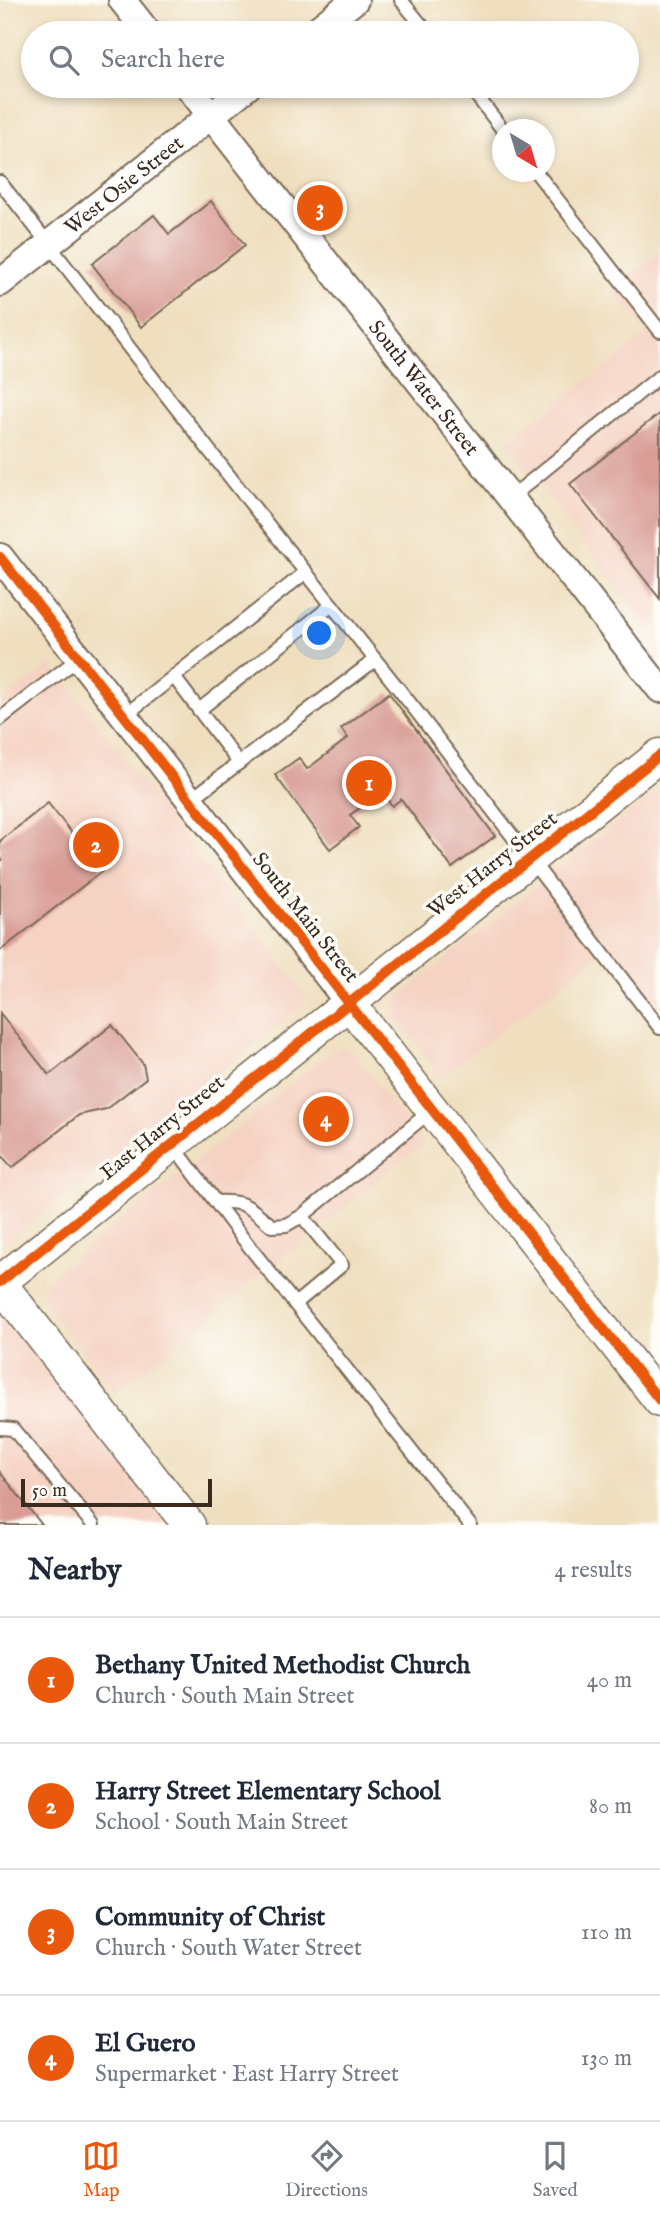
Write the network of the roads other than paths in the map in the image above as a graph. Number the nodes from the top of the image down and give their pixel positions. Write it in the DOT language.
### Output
graph roads {
  1 [pos="122,0"];
  2 [pos="355,0"];
  3 [pos="401,0"];
  4 [pos="139,21"];
  5 [pos="328,21"];
  6 [pos="418,21"];
  7 [pos="198,98"];
  8 [pos="232,98"];
  9 [pos="479,98"];
  10 [pos="211,115"];
  11 [pos="495,119"];
  12 [pos="0,182"];
  13 [pos="544,182"];
  14 [pos="50,244"];
  15 [pos="0,284"];
  16 [pos="660,331"];
  17 [pos="660,376"];
  18 [pos="510,498"];
  19 [pos="0,557"];
  20 [pos="306,572"];
  21 [pos="332,605"];
  22 [pos="79,658"];
  23 [pos="375,660"];
  24 [pos="655,674"];
  25 [pos="174,677"];
  26 [pos="199,710"];
  27 [pos="124,716"];
  28 [pos="0,719"];
  29 [pos="660,755"];
  30 [pos="239,762"];
  31 [pos="190,800"];
  32 [pos="529,859"];
  33 [pos="348,1002"];
  34 [pos="660,1028"];
  35 [pos="432,1110"];
  36 [pos="172,1144"];
  37 [pos="216,1202"];
  38 [pos="302,1216"];
  39 [pos="0,1282"];
  40 [pos="295,1304"];
  41 [pos="660,1401"];
  42 [pos="0,1428"];
  43 [pos="180,1519"];
  44 [pos="93,1525"];
  45 [pos="470,1525"];
  1 -- 4 [label="street"];
  2 -- 5 [label="street"];
  3 -- 6 [label="lane"];
  7 -- 10 [label="street, South Water Street"];
  8 -- 10 [label="street, West Osie Street"];
  9 -- 11 [label="lane"];
  10 -- 14 [label="street, West Osie Street"];
  10 -- 18 [label="street, South Water Street"];
  12 -- 14 [label="lane"];
  13 -- 16 [label="lane"];
  14 -- 15 [label="street, West Osie Street"];
  14 -- 20 [label="lane"];
  17 -- 18 [label="lane"];
  18 -- 24 [label="street, South Water Street"];
  19 -- 22 [label="street, South Main Street"];
  20 -- 21 [label="lane"];
  20 -- 25 [label="lane"];
  21 -- 23 [label="lane"];
  21 -- 26 [label="lane"];
  22 -- 27 [label="street, South Main Street"];
  22 -- 28 [label="lane"];
  23 -- 30 [label="lane"];
  23 -- 32 [label="lane"];
  25 -- 26 [label="lane"];
  25 -- 27 [label="lane"];
  26 -- 30 [label="lane"];
  27 -- 31 [label="street, South Main Street"];
  29 -- 32 [label="street, West Harry Street"];
  30 -- 31 [label="lane"];
  31 -- 33 [label="street, South Main Street"];
  32 -- 33 [label="street, West Harry Street"];
  32 -- 34 [label="lane"];
  33 -- 35 [label="street, South Main Street"];
  33 -- 36 [label="street, East Harry Street"];
  35 -- 38 [label="lane"];
  35 -- 41 [label="street, South Main Street"];
  36 -- 37 [label="lane"];
  36 -- 39 [label="street, East Harry Street"];
  37 -- 38 [label="lane"];
  37 -- 40 [label="lane"];
  38 -- 40 [label="lane"];
  39 -- 43 [label="street"];
  40 -- 45 [label="lane"];
  42 -- 44 [label="lane"];
}
